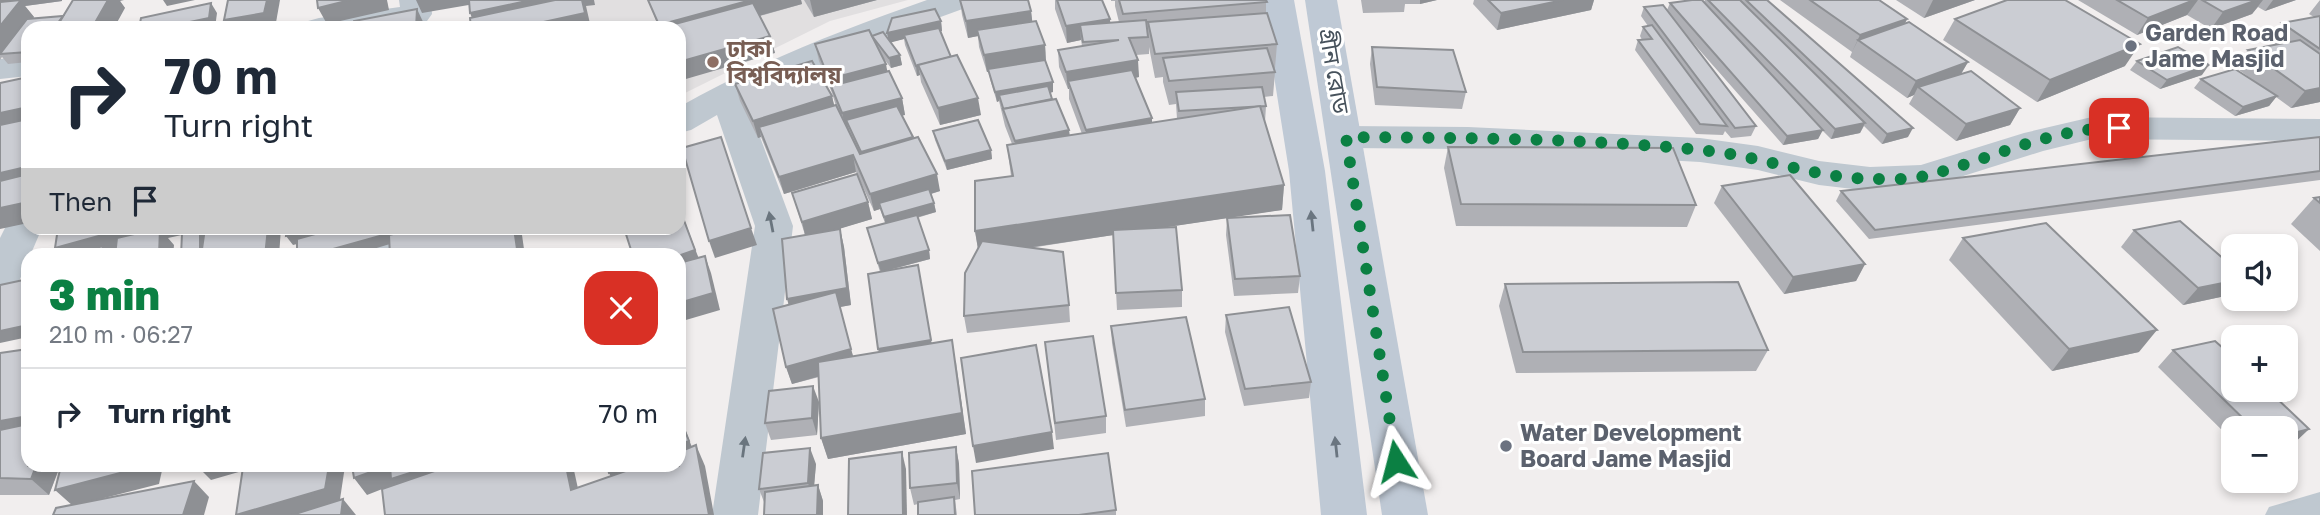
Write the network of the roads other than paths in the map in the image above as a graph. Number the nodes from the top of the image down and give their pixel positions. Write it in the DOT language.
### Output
graph roads {
  1 [pos="415,0"];
  2 [pos="957,0"];
  3 [pos="1278,0"];
  4 [pos="1321,0"];
  5 [pos="371,21"];
  6 [pos="21,67"];
  7 [pos="0,69"];
  8 [pos="727,93"];
  9 [pos="686,118"];
  10 [pos="2320,130"];
  11 [pos="1346,137"];
  12 [pos="21,234"];
  13 [pos="442,235"];
  14 [pos="403,248"];
  15 [pos="0,283"];
  16 [pos="2320,504"];
  17 [pos="735,515"];
  18 [pos="1344,515"];
  19 [pos="1405,515"];
  20 [pos="2280,515"];
  1 -- 5 [label="street"];
  2 -- 8 [label="street"];
  18 -- 3 [label="main road, গ্রীন রোড, one-way"];
  4 -- 11 [label="main road, গ্রীন রোড"];
  6 -- 7 [label="street"];
  8 -- 9 [label="street"];
  17 -- 8 [label="street, one-way"];
  10 -- 11 [label="street"];
  11 -- 19 [label="main road, গ্রীন রোড"];
  12 -- 15 [label="street"];
  13 -- 14 [label="street"];
  16 -- 20 [label="lane"];
}
